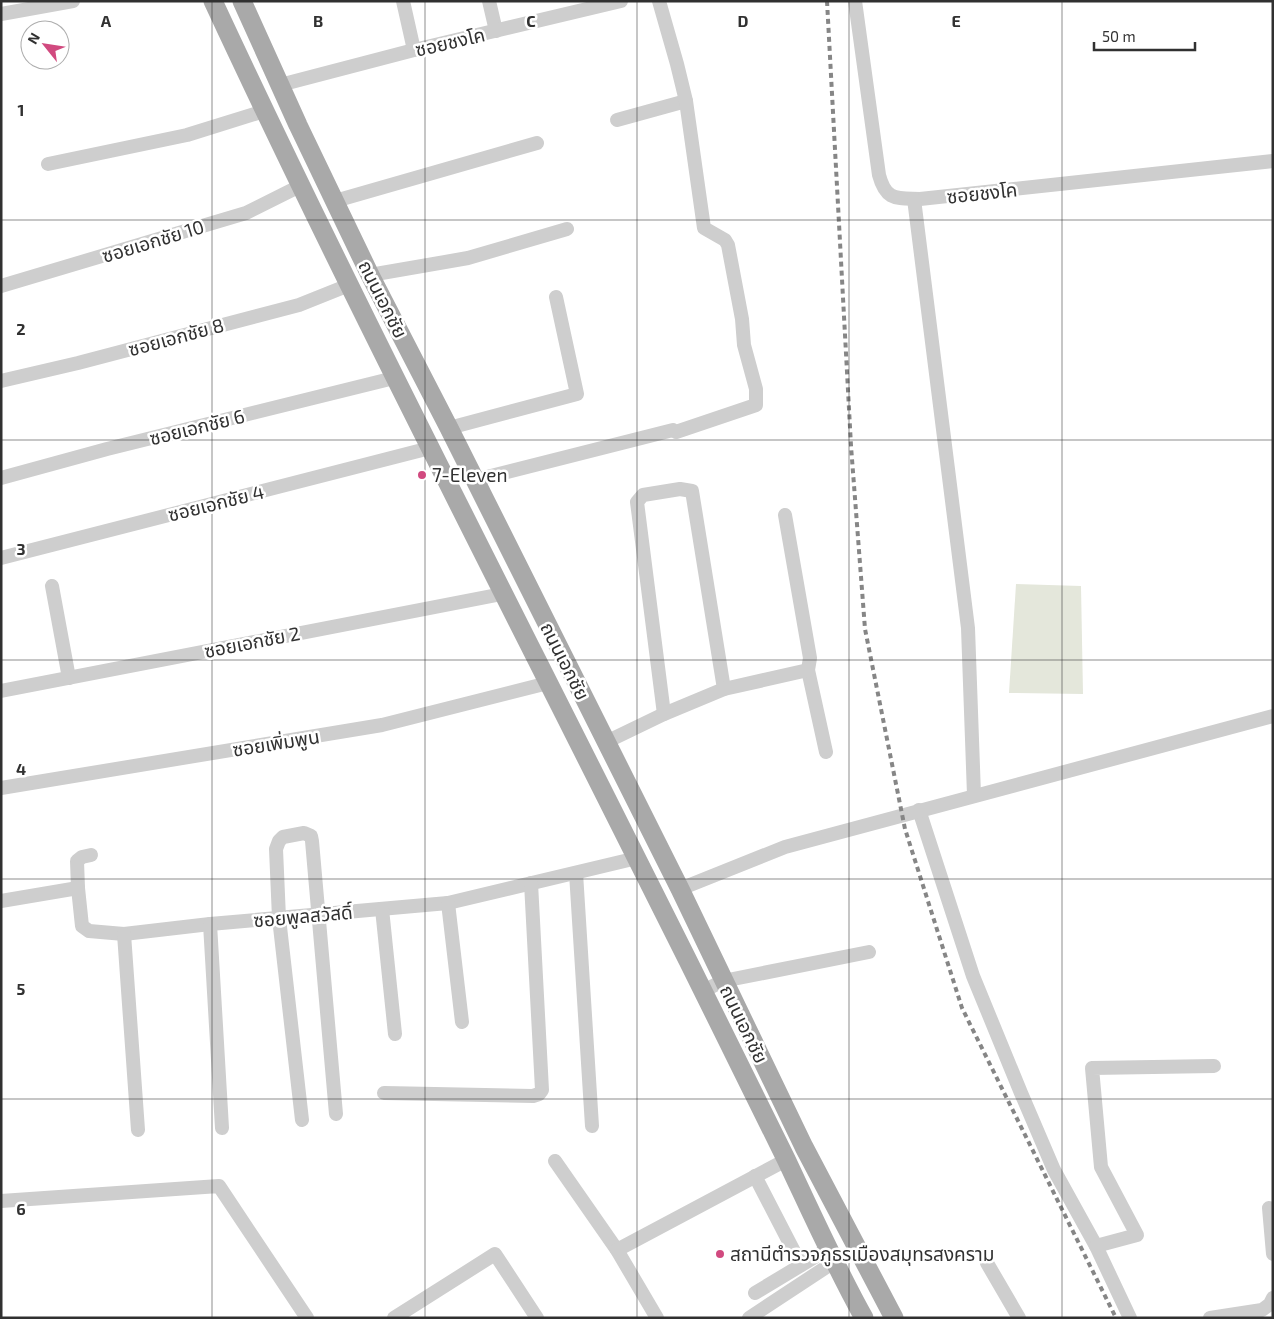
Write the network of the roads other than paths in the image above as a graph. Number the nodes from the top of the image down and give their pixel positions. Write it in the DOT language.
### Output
graph roads {
  1 [pos="73,1"];
  2 [pos="213,1"];
  3 [pos="403,1"];
  4 [pos="489,1"];
  5 [pos="621,1"];
  6 [pos="659,1"];
  7 [pos="855,1"];
  8 [pos="244,2"];
  9 [pos="582,6"];
  10 [pos="1,14"];
  11 [pos="496,31"];
  12 [pos="414,50"];
  13 [pos="280,85"];
  14 [pos="686,102"];
  15 [pos="264,111"];
  16 [pos="617,120"];
  17 [pos="537,143"];
  18 [pos="1273,161"];
  19 [pos="48,164"];
  20 [pos="300,186"];
  21 [pos="914,199"];
  22 [pos="335,201"];
  23 [pos="567,229"];
  24 [pos="370,275"];
  25 [pos="349,285"];
  26 [pos="1,286"];
  27 [pos="556,297"];
  28 [pos="394,378"];
  29 [pos="1,381"];
  30 [pos="449,428"];
  31 [pos="430,448"];
  32 [pos="1,478"];
  33 [pos="475,480"];
  34 [pos="784,515"];
  35 [pos="1,558"];
  36 [pos="52,586"];
  37 [pos="502,594"];
  38 [pos="808,670"];
  39 [pos="69,678"];
  40 [pos="548,683"];
  41 [pos="724,689"];
  42 [pos="1,691"];
  43 [pos="664,714"];
  44 [pos="1273,716"];
  45 [pos="606,742"];
  46 [pos="826,752"];
  47 [pos="1,788"];
  48 [pos="974,795"];
  49 [pos="919,810"];
  50 [pos="91,856"];
  51 [pos="637,858"];
  52 [pos="576,873"];
  53 [pos="531,883"];
  54 [pos="78,888"];
  55 [pos="680,889"];
  56 [pos="1,900"];
  57 [pos="448,903"];
  58 [pos="382,909"];
  59 [pos="318,914"];
  60 [pos="280,918"];
  61 [pos="210,924"];
  62 [pos="124,934"];
  63 [pos="870,952"];
  64 [pos="723,981"];
  65 [pos="703,991"];
  66 [pos="462,1022"];
  67 [pos="395,1034"];
  68 [pos="1214,1066"];
  69 [pos="384,1093"];
  70 [pos="336,1114"];
  71 [pos="302,1120"];
  72 [pos="592,1126"];
  73 [pos="222,1128"];
  74 [pos="138,1130"];
  75 [pos="786,1160"];
  76 [pos="555,1161"];
  77 [pos="755,1176"];
  78 [pos="1,1201"];
  79 [pos="1269,1208"];
  80 [pos="1096,1246"];
  81 [pos="617,1250"];
  82 [pos="1273,1254"];
  83 [pos="831,1256"];
  84 [pos="987,1263"];
  85 [pos="802,1265"];
  86 [pos="755,1293"];
  87 [pos="1273,1298"];
  88 [pos="771,1312"];
  89 [pos="306,1318"];
  90 [pos="394,1318"];
  91 [pos="537,1318"];
  92 [pos="657,1318"];
  93 [pos="748,1318"];
  94 [pos="864,1318"];
  95 [pos="894,1318"];
  96 [pos="1018,1318"];
  97 [pos="1130,1318"];
  98 [pos="1210,1318"];
  1 -- 10 [label="street"];
  2 -- 15 [label="main road, ถนนเอกชัย"];
  3 -- 12 [label="street"];
  4 -- 11 [label="street"];
  5 -- 9 [label="street, ซอยชงโค"];
  6 -- 14 [label="street"];
  7 -- 21 [label="street, ซอยชงโค"];
  8 -- 13 [label="main road, ถนนเอกชัย"];
  9 -- 11 [label="street, ซอยชงโค"];
  11 -- 12 [label="street, ซอยชงโค"];
  12 -- 13 [label="street, ซอยชงโค"];
  13 -- 22 [label="main road, ถนนเอกชัย"];
  14 -- 16 [label="street"];
  14 -- 33 [label="street"];
  15 -- 19 [label="street"];
  15 -- 20 [label="main road, ถนนเอกชัย"];
  17 -- 22 [label="street"];
  18 -- 21 [label="street, ซอยชงโค"];
  20 -- 25 [label="main road, ถนนเอกชัย"];
  20 -- 26 [label="street, ซอยเอกชัย 10"];
  21 -- 48 [label="street"];
  22 -- 24 [label="main road, ถนนเอกชัย"];
  23 -- 24 [label="street"];
  24 -- 30 [label="main road, ถนนเอกชัย"];
  25 -- 28 [label="main road, ถนนเอกชัย"];
  25 -- 29 [label="street, ซอยเอกชัย 8"];
  27 -- 30 [label="street"];
  28 -- 31 [label="main road, ถนนเอกชัย"];
  28 -- 32 [label="street, ซอยเอกชัย 6"];
  30 -- 33 [label="main road, ถนนเอกชัย"];
  31 -- 35 [label="street, ซอยเอกชัย 4"];
  31 -- 37 [label="main road, ถนนเอกชัย"];
  33 -- 45 [label="main road, ถนนเอกชัย"];
  34 -- 38 [label="street"];
  36 -- 39 [label="street"];
  37 -- 39 [label="street, ซอยเอกชัย 2"];
  37 -- 40 [label="main road, ถนนเอกชัย"];
  38 -- 41 [label="street"];
  38 -- 46 [label="street"];
  39 -- 42 [label="street, ซอยเอกชัย 2"];
  40 -- 47 [label="street, ซอยเพิ่มพูน"];
  40 -- 51 [label="main road, ถนนเอกชัย"];
  41 -- 43 [label="street"];
  41 -- 43 [label="street"];
  43 -- 45 [label="street"];
  44 -- 48 [label="street"];
  45 -- 55 [label="main road, ถนนเอกชัย"];
  48 -- 49 [label="street"];
  49 -- 55 [label="street"];
  49 -- 80 [label="street"];
  50 -- 54 [label="street"];
  51 -- 52 [label="street, ซอยพูลสวัสดิ์"];
  51 -- 65 [label="main road, ถนนเอกชัย"];
  52 -- 53 [label="street, ซอยพูลสวัสดิ์"];
  52 -- 72 [label="street"];
  53 -- 57 [label="street, ซอยพูลสวัสดิ์"];
  53 -- 69 [label="street"];
  54 -- 56 [label="street"];
  54 -- 62 [label="street, ซอยพูลสวัสดิ์"];
  55 -- 64 [label="main road, ถนนเอกชัย"];
  57 -- 58 [label="street, ซอยพูลสวัสดิ์"];
  57 -- 66 [label="street"];
  58 -- 59 [label="street, ซอยพูลสวัสดิ์"];
  58 -- 67 [label="street"];
  59 -- 60 [label="street, ซอยพูลสวัสดิ์"];
  59 -- 60 [label="street"];
  59 -- 70 [label="street"];
  60 -- 61 [label="street, ซอยพูลสวัสดิ์"];
  60 -- 71 [label="street"];
  61 -- 62 [label="street, ซอยพูลสวัสดิ์"];
  61 -- 73 [label="street"];
  62 -- 74 [label="street"];
  63 -- 64 [label="street"];
  64 -- 65 [label="street"];
  64 -- 95 [label="main road, ถนนเอกชัย"];
  65 -- 75 [label="main road, ถนนเอกชัย"];
  68 -- 80 [label="street"];
  75 -- 77 [label="street"];
  75 -- 83 [label="main road, ถนนเอกชัย"];
  76 -- 81 [label="street"];
  77 -- 81 [label="street"];
  77 -- 85 [label="street"];
  78 -- 89 [label="street"];
  79 -- 82 [label="street"];
  80 -- 97 [label="street"];
  81 -- 92 [label="street"];
  83 -- 85 [label="street"];
  83 -- 88 [label="street"];
  83 -- 94 [label="main road, ถนนเอกชัย"];
  84 -- 96 [label="street"];
  85 -- 86 [label="street"];
  87 -- 98 [label="street"];
  88 -- 93 [label="street"];
  90 -- 91 [label="street"];
}
